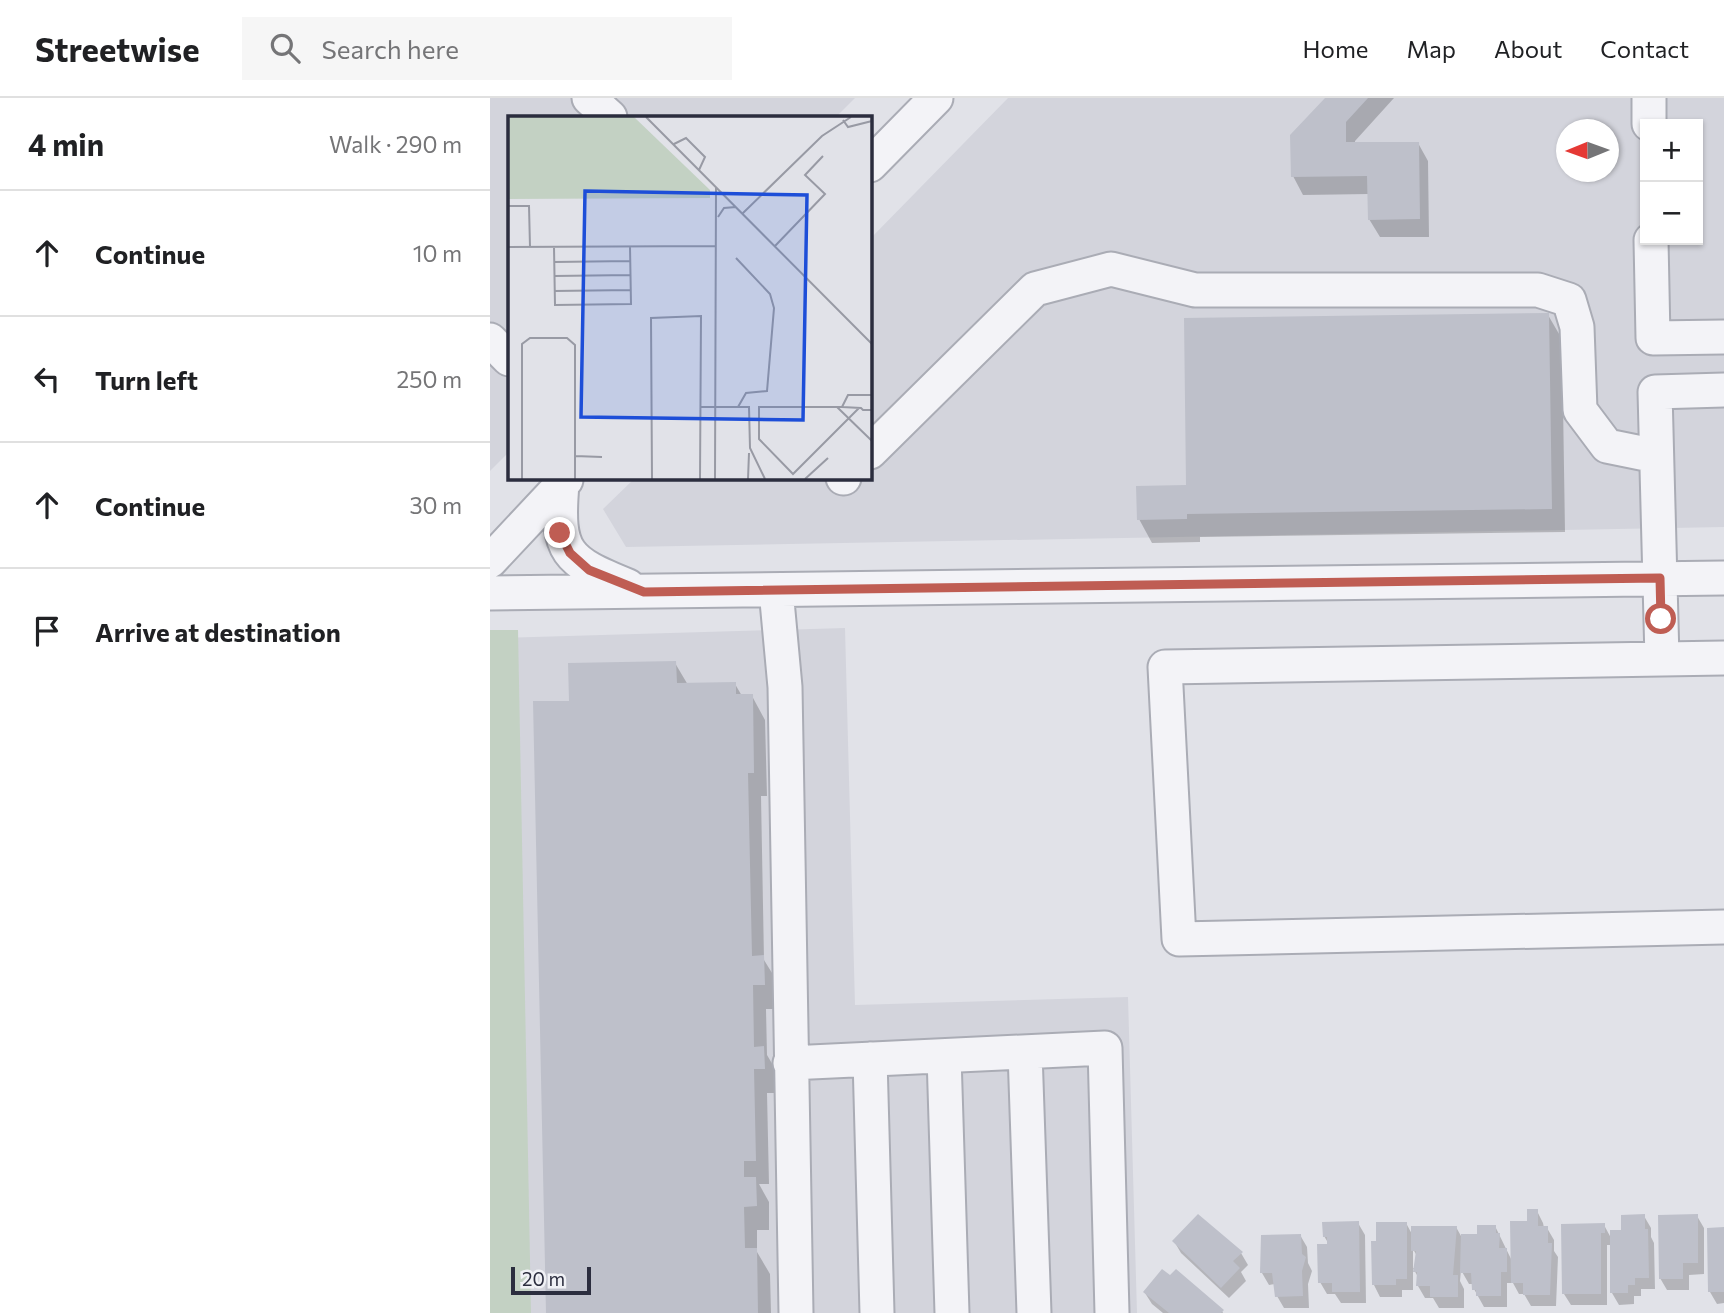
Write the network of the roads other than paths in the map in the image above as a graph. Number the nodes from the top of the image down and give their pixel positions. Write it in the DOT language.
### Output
graph roads {
  1 [pos="589,98"];
  2 [pos="936,98"];
  3 [pos="1649,98"];
  4 [pos="609,116"];
  5 [pos="1649,119"];
  6 [pos="872,163"];
  7 [pos="1651,245"];
  8 [pos="1724,337"];
  9 [pos="1653,338"];
  10 [pos="490,340"];
  11 [pos="508,358"];
  12 [pos="1724,390"];
  13 [pos="1655,392"];
  14 [pos="872,450"];
  15 [pos="1656,456"];
  16 [pos="565,481"];
  17 [pos="490,561"];
  18 [pos="1660,578"];
  19 [pos="1724,578"];
  20 [pos="776,590"];
  21 [pos="644,592"];
  22 [pos="490,593"];
  23 [pos="1724,658"];
  24 [pos="1662,659"];
  25 [pos="1724,927"];
  26 [pos="1025,1052"];
  27 [pos="944,1056"];
  28 [pos="870,1059"];
  29 [pos="790,1063"];
  30 [pos="796,1313"];
  31 [pos="877,1313"];
  32 [pos="952,1313"];
  33 [pos="1034,1313"];
  34 [pos="1112,1313"];
  1 -- 4 [label="street"];
  2 -- 6 [label="street"];
  3 -- 5 [label="street"];
  7 -- 9 [label="street"];
  8 -- 9 [label="street"];
  9 -- 13 [label="street"];
  10 -- 11 [label="street"];
  12 -- 13 [label="street"];
  13 -- 15 [label="street"];
  14 -- 15 [label="street"];
  15 -- 18 [label="street"];
  16 -- 17 [label="street"];
  16 -- 21 [label="street"];
  18 -- 19 [label="street"];
  18 -- 20 [label="street"];
  18 -- 24 [label="street"];
  20 -- 21 [label="street"];
  20 -- 29 [label="street"];
  21 -- 22 [label="street"];
  23 -- 24 [label="street"];
  24 -- 25 [label="street"];
  26 -- 27 [label="street"];
  26 -- 33 [label="street"];
  26 -- 34 [label="street"];
  27 -- 28 [label="street"];
  27 -- 32 [label="street"];
  28 -- 29 [label="street"];
  28 -- 31 [label="street"];
  29 -- 30 [label="street"];
}
